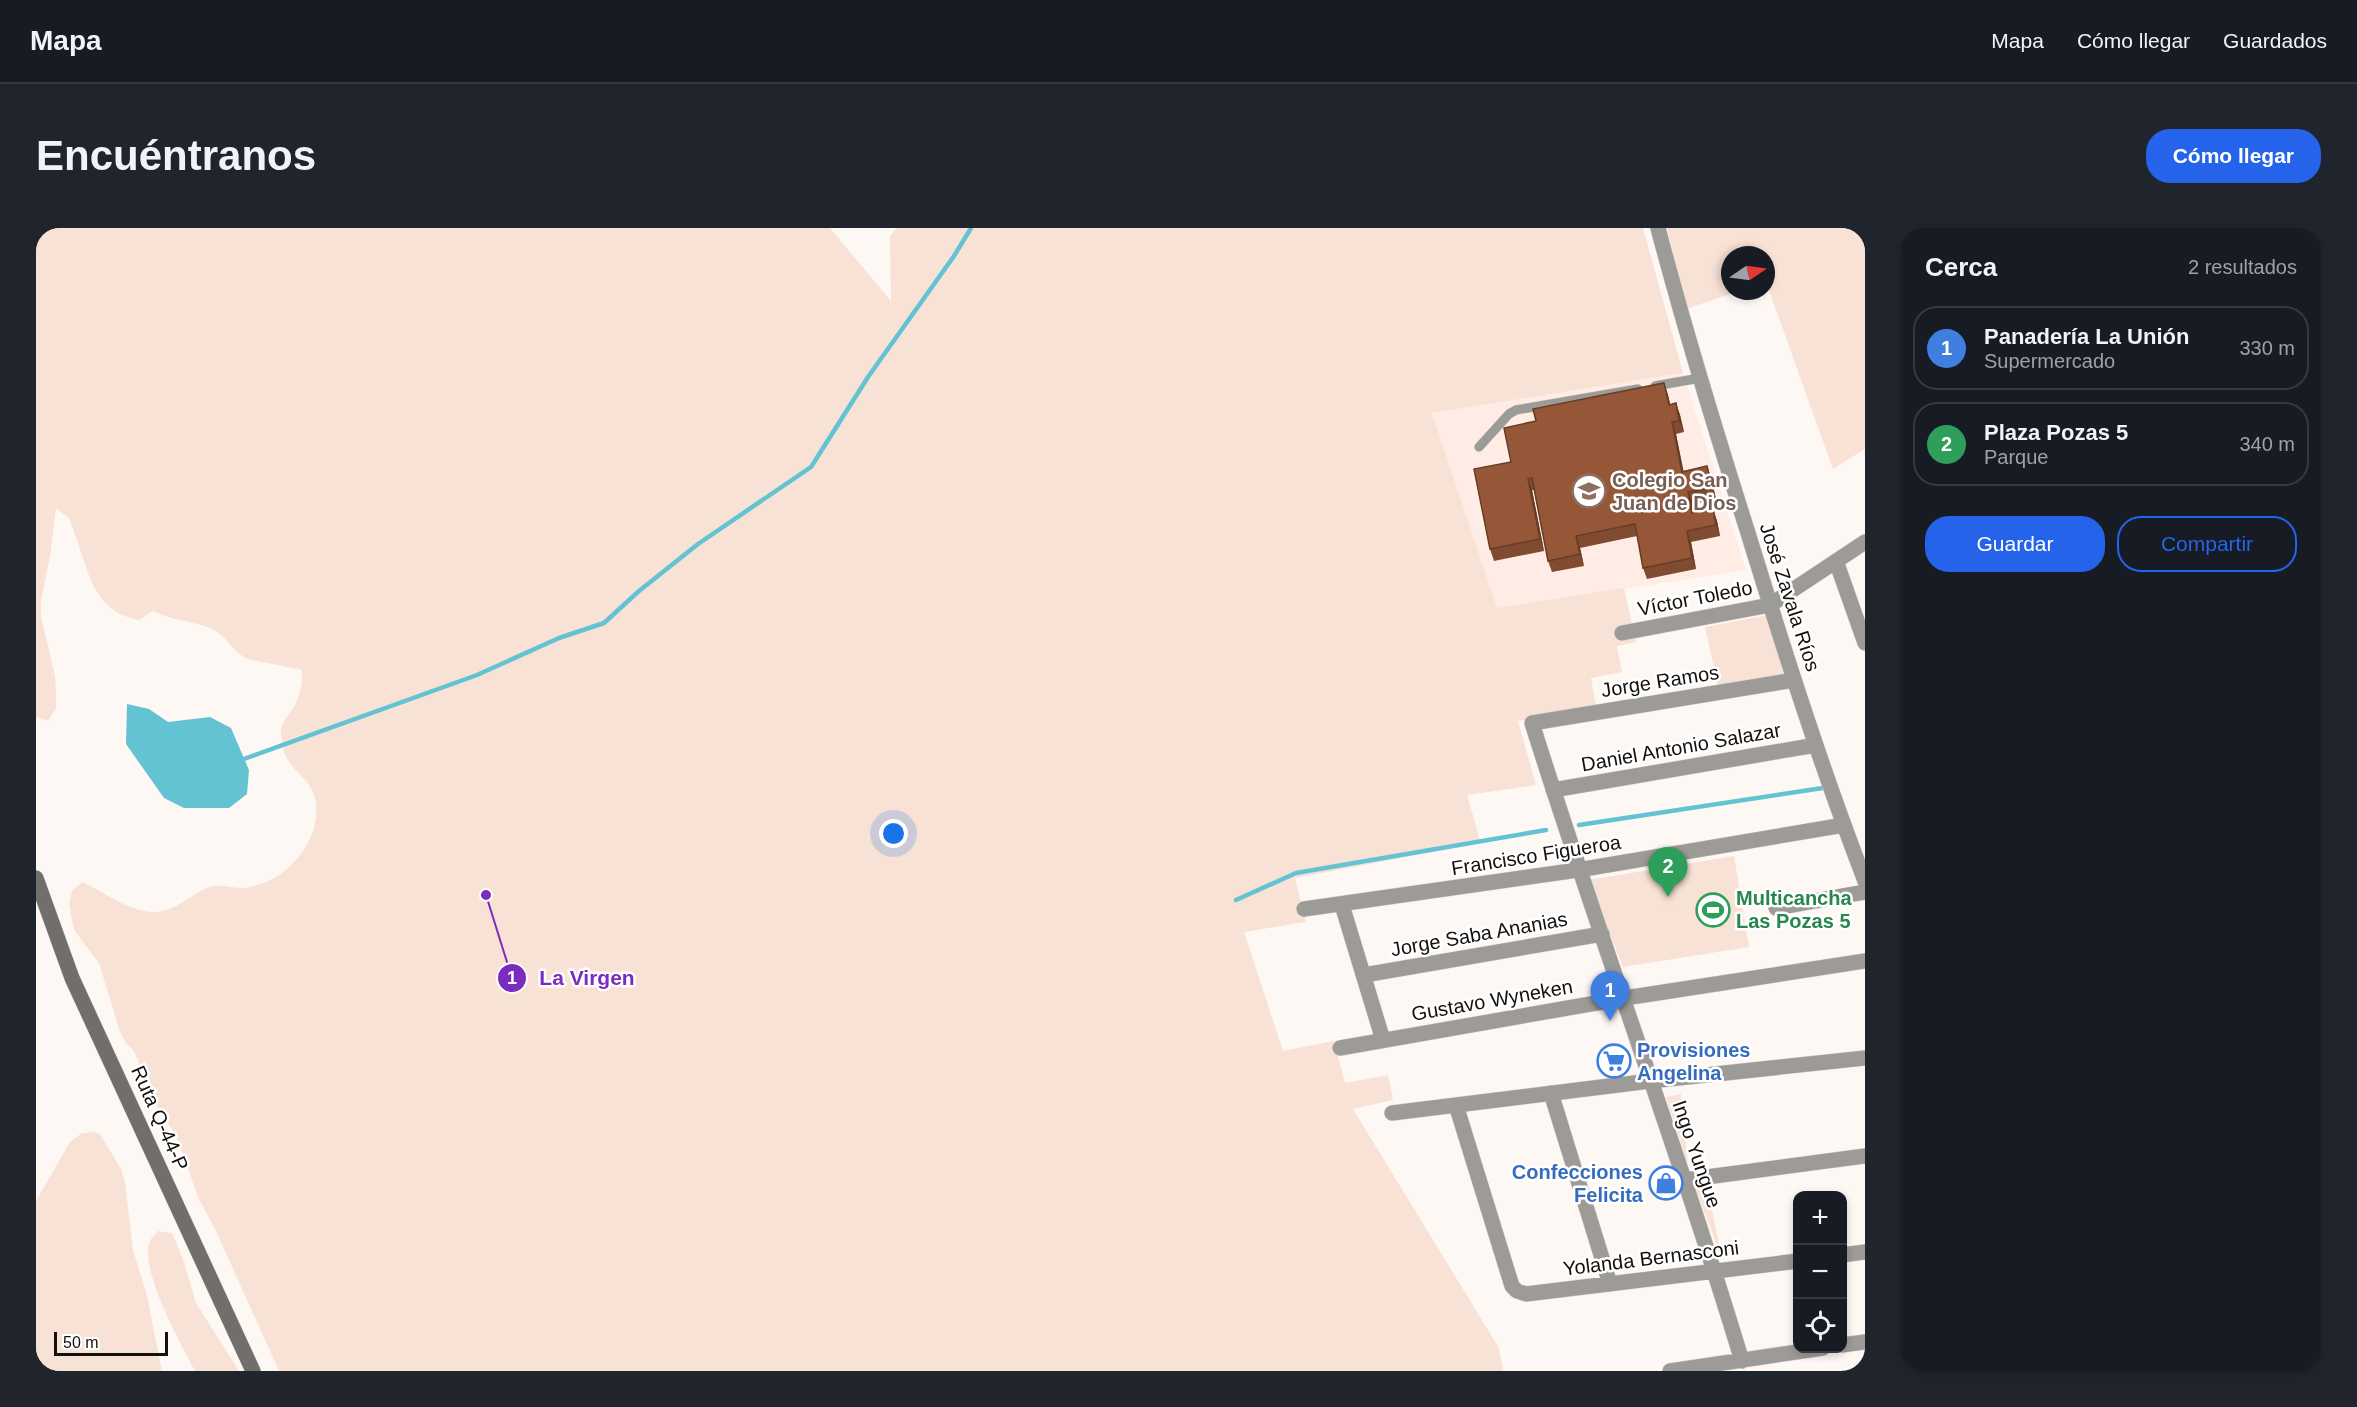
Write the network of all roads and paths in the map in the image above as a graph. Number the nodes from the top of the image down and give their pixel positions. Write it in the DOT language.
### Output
graph roads {
  1 [pos="1658,228"];
  2 [pos="1700,378"];
  3 [pos="1479,447"];
  4 [pos="1865,542"];
  5 [pos="1836,561"];
  6 [pos="1770,605"];
  7 [pos="1622,633"];
  8 [pos="1865,644"];
  9 [pos="1794,680"];
  10 [pos="1532,723"];
  11 [pos="1816,745"];
  12 [pos="1553,790"];
  13 [pos="1844,825"];
  14 [pos="1578,870"];
  15 [pos="36,878"];
  16 [pos="1865,881"];
  17 [pos="1865,891"];
  18 [pos="1342,905"];
  19 [pos="1776,908"];
  20 [pos="1304,909"];
  21 [pos="1602,934"];
  22 [pos="1865,961"];
  23 [pos="1364,975"];
  24 [pos="1625,998"];
  25 [pos="1383,1040"];
  26 [pos="1340,1048"];
  27 [pos="1865,1058"];
  28 [pos="1650,1081"];
  29 [pos="1551,1093"];
  30 [pos="1456,1105"];
  31 [pos="1392,1113"];
  32 [pos="1865,1156"];
  33 [pos="1684,1180"];
  34 [pos="1865,1252"];
  35 [pos="1847,1254"];
  36 [pos="1793,1261"];
  37 [pos="1715,1271"];
  38 [pos="1610,1284"];
  39 [pos="1865,1342"];
  40 [pos="1847,1345"];
  41 [pos="1806,1353"];
  42 [pos="1742,1361"];
  43 [pos="1769,1364"];
  44 [pos="253,1371"];
  45 [pos="1670,1371"];
  1 -- 2 [label="street, José Zavala Ríos"];
  2 -- 3 [label="lane"];
  2 -- 6 [label="street, José Zavala Ríos"];
  4 -- 5 [label="street, Víctor Toledo"];
  5 -- 6 [label="street, Víctor Toledo"];
  5 -- 8 [label="street"];
  6 -- 7 [label="street, Víctor Toledo"];
  6 -- 9 [label="street, José Zavala Ríos"];
  9 -- 10 [label="street, Jorge Ramos"];
  9 -- 11 [label="street, José Zavala Ríos"];
  10 -- 12 [label="street, Ingo Yungue"];
  11 -- 12 [label="street, Daniel Antonio Salazar"];
  11 -- 13 [label="street, José Zavala Ríos"];
  12 -- 14 [label="street, Ingo Yungue"];
  13 -- 14 [label="street, Francisco Figueroa"];
  13 -- 16 [label="street, José Zavala Ríos"];
  14 -- 18 [label="street, Francisco Figueroa"];
  14 -- 21 [label="street, Ingo Yungue"];
  15 -- 44 [label="street, Ruta Q-44-P"];
  17 -- 19 [label="street"];
  18 -- 20 [label="street, Francisco Figueroa"];
  18 -- 23 [label="street"];
  21 -- 23 [label="street, Jorge Saba Ananias"];
  21 -- 24 [label="street, Ingo Yungue"];
  22 -- 24 [label="street, Gustavo Wyneken"];
  23 -- 25 [label="street"];
  24 -- 25 [label="street, Gustavo Wyneken"];
  24 -- 28 [label="street, Ingo Yungue"];
  25 -- 26 [label="street, Gustavo Wyneken"];
  27 -- 28 [label="street"];
  28 -- 29 [label="street"];
  28 -- 33 [label="street, Ingo Yungue"];
  29 -- 30 [label="street"];
  29 -- 38 [label="street"];
  30 -- 31 [label="street"];
  30 -- 38 [label="street, Yolanda Bernasconi"];
  32 -- 33 [label="street"];
  33 -- 37 [label="street, Ingo Yungue"];
  34 -- 35 [label="street"];
  36 -- 37 [label="street, Yolanda Bernasconi"];
  37 -- 38 [label="street, Yolanda Bernasconi"];
  37 -- 42 [label="street, Ingo Yungue"];
  39 -- 40 [label="street"];
  41 -- 43 [label="street"];
  42 -- 43 [label="street"];
  42 -- 45 [label="street"];
}
